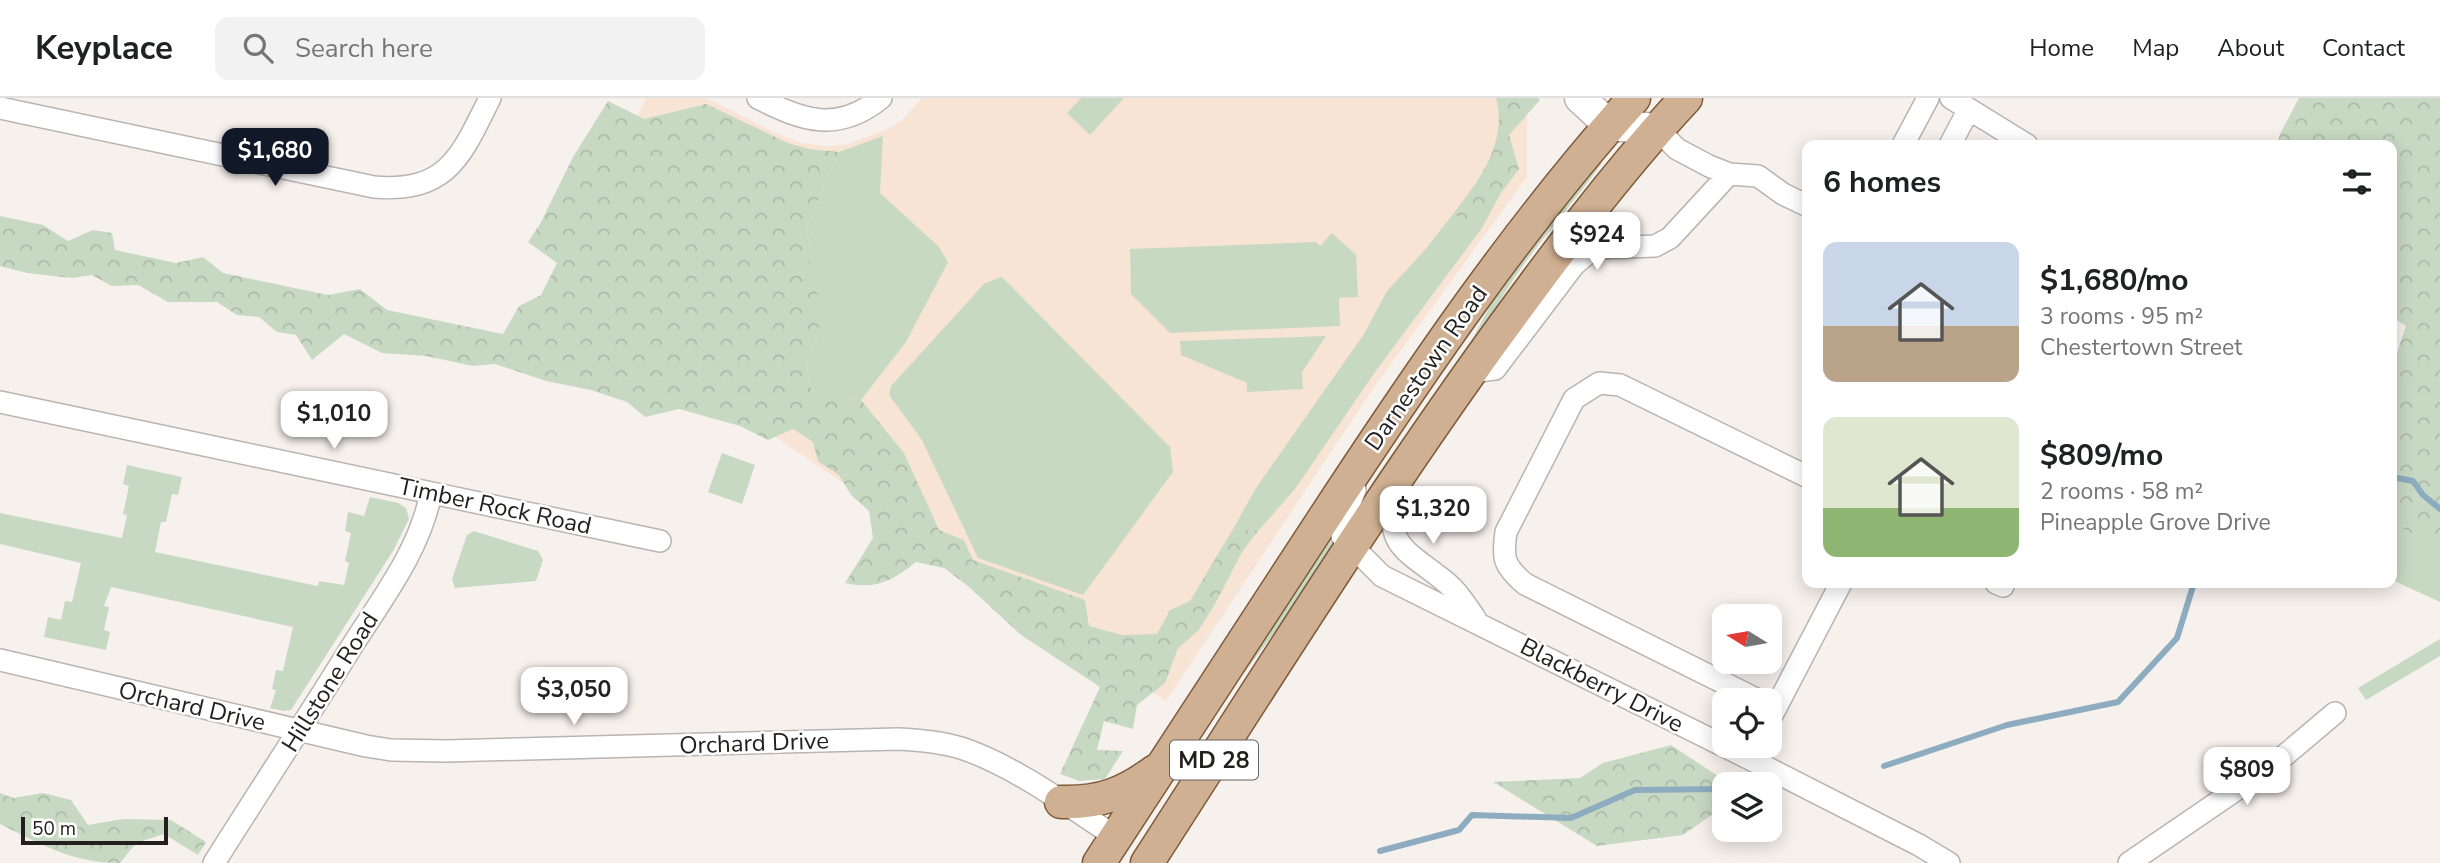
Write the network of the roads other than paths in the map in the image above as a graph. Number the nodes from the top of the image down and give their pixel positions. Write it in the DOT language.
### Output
graph roads {
  1 [pos="489,98"];
  2 [pos="758,98"];
  3 [pos="881,98"];
  4 [pos="1580,98"];
  5 [pos="1686,98"];
  6 [pos="1928,98"];
  7 [pos="1960,104"];
  8 [pos="1624,106"];
  9 [pos="0,108"];
  10 [pos="1657,129"];
  11 [pos="1906,140"];
  12 [pos="1951,140"];
  13 [pos="2019,140"];
  14 [pos="1729,174"];
  15 [pos="1802,203"];
  16 [pos="1470,372"];
  17 [pos="0,402"];
  18 [pos="1374,442"];
  19 [pos="1409,460"];
  20 [pos="1802,469"];
  21 [pos="431,492"];
  22 [pos="660,541"];
  23 [pos="1351,548"];
  24 [pos="1839,588"];
  25 [pos="1479,623"];
  26 [pos="1280,656"];
  27 [pos="0,660"];
  28 [pos="1727,688"];
  29 [pos="1780,688"];
  30 [pos="2335,713"];
  31 [pos="299,732"];
  32 [pos="1712,733"];
  33 [pos="1764,758"];
  34 [pos="1162,766"];
  35 [pos="1061,802"];
  36 [pos="1115,850"];
  37 [pos="214,863"];
  38 [pos="1099,863"];
  39 [pos="1147,863"];
  40 [pos="1949,863"];
  41 [pos="2129,863"];
  1 -- 9 [label="street"];
  2 -- 3 [label="street"];
  4 -- 8 [label="street"];
  5 -- 10 [label="main road, Darnestown Road / MD 28"];
  6 -- 11 [label="street"];
  7 -- 12 [label="street"];
  7 -- 13 [label="street"];
  8 -- 10 [label="street"];
  8 -- 18 [label="main road, Darnestown Road / MD 28"];
  10 -- 14 [label="street"];
  10 -- 16 [label="main road, Darnestown Road / MD 28"];
  14 -- 15 [label="street"];
  14 -- 16 [label="street"];
  16 -- 19 [label="main road, Darnestown Road / MD 28"];
  17 -- 21 [label="street, Timber Rock Road"];
  18 -- 23 [label="street"];
  18 -- 34 [label="main road, Darnestown Road / MD 28"];
  19 -- 23 [label="main road, Darnestown Road / MD 28"];
  19 -- 25 [label="street, Blackberry Drive"];
  20 -- 28 [label="street"];
  21 -- 22 [label="street, Timber Rock Road"];
  21 -- 31 [label="street, Hillstone Road"];
  23 -- 25 [label="street, Blackberry Drive"];
  23 -- 26 [label="main road, Darnestown Road / MD 28"];
  24 -- 29 [label="street"];
  25 -- 32 [label="street, Blackberry Drive"];
  26 -- 36 [label="main road"];
  26 -- 39 [label="main road, Darnestown Road / MD 28"];
  27 -- 31 [label="street, Orchard Drive"];
  30 -- 41 [label="street"];
  31 -- 35 [label="street, Orchard Drive"];
  31 -- 37 [label="street, Hillstone Road"];
  33 -- 40 [label="street, Blackberry Drive"];
  34 -- 35 [label="main road"];
  34 -- 36 [label="main road, Darnestown Road / MD 28"];
  35 -- 36 [label="street, Orchard Drive"];
  36 -- 38 [label="main road, Darnestown Road / MD 28"];
}
